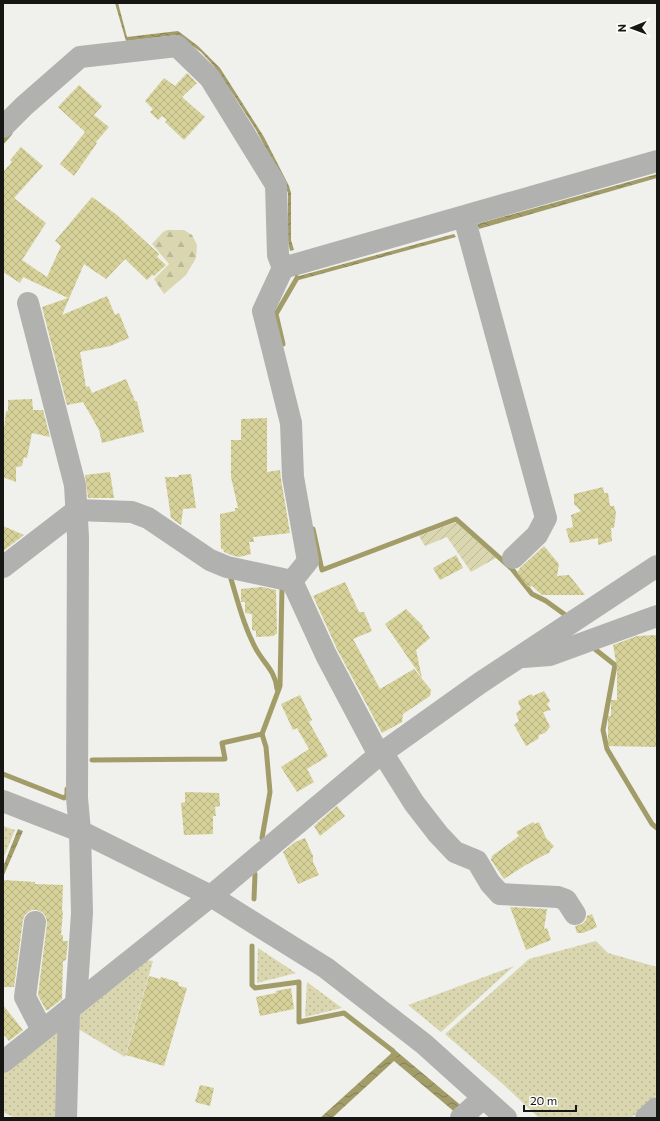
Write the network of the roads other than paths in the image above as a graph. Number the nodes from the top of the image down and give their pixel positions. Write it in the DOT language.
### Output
graph roads {
  1 [pos="3,127"];
  2 [pos="657,161"];
  3 [pos="464,217"];
  4 [pos="283,268"];
  5 [pos="28,303"];
  6 [pos="77,510"];
  7 [pos="513,558"];
  8 [pos="657,566"];
  9 [pos="3,567"];
  10 [pos="292,581"];
  11 [pos="657,616"];
  12 [pos="520,657"];
  13 [pos="381,753"];
  14 [pos="3,801"];
  15 [pos="80,831"];
  16 [pos="211,896"];
  17 [pos="575,914"];
  18 [pos="35,922"];
  19 [pos="72,1006"];
  20 [pos="42,1030"];
  21 [pos="5,1057"];
  22 [pos="483,1098"];
  23 [pos="657,1108"];
  24 [pos="66,1118"];
  25 [pos="461,1118"];
  26 [pos="506,1118"];
  27 [pos="646,1118"];
  1 -- 4 [label="street"];
  2 -- 3 [label="street"];
  3 -- 4 [label="street"];
  3 -- 7 [label="street"];
  4 -- 10 [label="street"];
  5 -- 6 [label="street"];
  6 -- 9 [label="street"];
  6 -- 10 [label="street"];
  6 -- 15 [label="street"];
  8 -- 12 [label="street"];
  10 -- 13 [label="street"];
  11 -- 12 [label="street"];
  12 -- 13 [label="street"];
  13 -- 16 [label="street"];
  13 -- 17 [label="street"];
  14 -- 15 [label="street"];
  15 -- 16 [label="street"];
  15 -- 19 [label="street"];
  16 -- 19 [label="street"];
  16 -- 22 [label="street"];
  18 -- 20 [label="street"];
  19 -- 20 [label="street"];
  19 -- 24 [label="street"];
  20 -- 21 [label="street"];
  22 -- 25 [label="street"];
  22 -- 26 [label="street"];
  23 -- 27 [label="street"];
}
